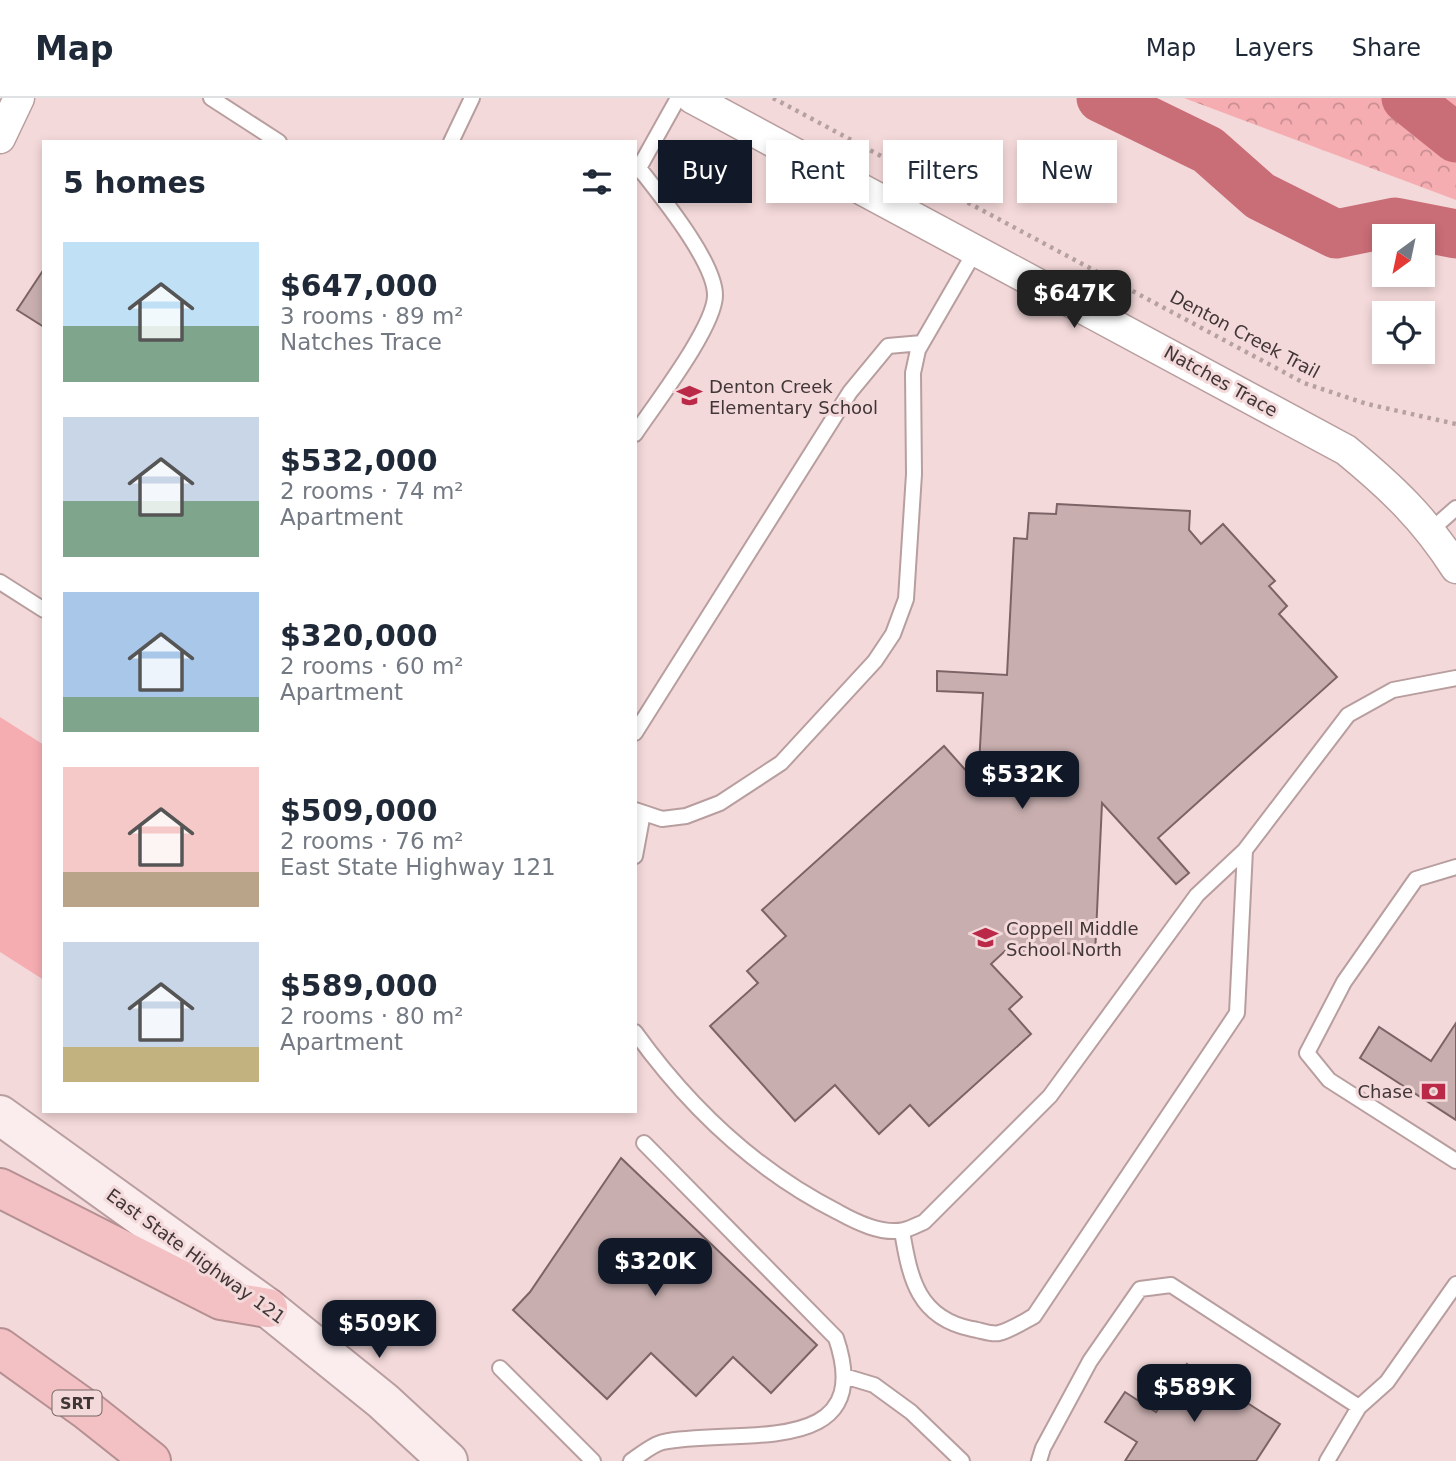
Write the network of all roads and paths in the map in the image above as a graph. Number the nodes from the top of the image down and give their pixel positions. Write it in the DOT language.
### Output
graph roads {
  1 [pos="19,98"];
  2 [pos="211,98"];
  3 [pos="472,98"];
  4 [pos="678,98"];
  5 [pos="692,98"];
  6 [pos="774,98"];
  7 [pos="0,138"];
  8 [pos="276,140"];
  9 [pos="452,140"];
  10 [pos="637,169"];
  11 [pos="977,248"];
  12 [pos="922,343"];
  13 [pos="1456,424"];
  14 [pos="637,431"];
  15 [pos="1456,508"];
  16 [pos="1431,530"];
  17 [pos="1456,568"];
  18 [pos="0,582"];
  19 [pos="42,609"];
  20 [pos="1456,678"];
  21 [pos="637,730"];
  22 [pos="639,811"];
  23 [pos="637,834"];
  24 [pos="1245,850"];
  25 [pos="1454,871"];
  26 [pos="637,1035"];
  27 [pos="0,1115"];
  28 [pos="644,1143"];
  29 [pos="1456,1161"];
  30 [pos="0,1188"];
  31 [pos="902,1231"];
  32 [pos="1456,1284"];
  33 [pos="268,1308"];
  34 [pos="0,1348"];
  35 [pos="500,1368"];
  36 [pos="844,1376"];
  37 [pos="1359,1408"];
  38 [pos="151,1461"];
  39 [pos="448,1461"];
  40 [pos="593,1461"];
  41 [pos="631,1461"];
  42 [pos="962,1461"];
  43 [pos="1040,1461"];
  44 [pos="1327,1461"];
  1 -- 7 [label="street"];
  2 -- 8 [label="lane"];
  3 -- 9 [label="lane"];
  4 -- 10 [label="lane"];
  5 -- 11 [label="street, Natches Trace"];
  6 -- 13 [label="path, Denton Creek Trail"];
  10 -- 14 [label="lane"];
  11 -- 12 [label="lane"];
  11 -- 16 [label="street, Natches Trace"];
  12 -- 21 [label="lane"];
  12 -- 22 [label="lane"];
  15 -- 16 [label="lane"];
  16 -- 17 [label="street, Natches Trace"];
  18 -- 19 [label="lane"];
  20 -- 24 [label="lane"];
  22 -- 23 [label="lane"];
  24 -- 31 [label="lane"];
  24 -- 31 [label="lane"];
  25 -- 29 [label="lane"];
  26 -- 31 [label="lane"];
  27 -- 33 [label="main road, East State Highway 121"];
  28 -- 36 [label="lane"];
  30 -- 33 [label="highway"];
  32 -- 37 [label="lane"];
  33 -- 39 [label="main road, East State Highway 121"];
  34 -- 38 [label="highway, SRT"];
  35 -- 40 [label="lane"];
  36 -- 41 [label="lane"];
  36 -- 42 [label="lane"];
  37 -- 43 [label="lane"];
  37 -- 44 [label="lane"];
}
